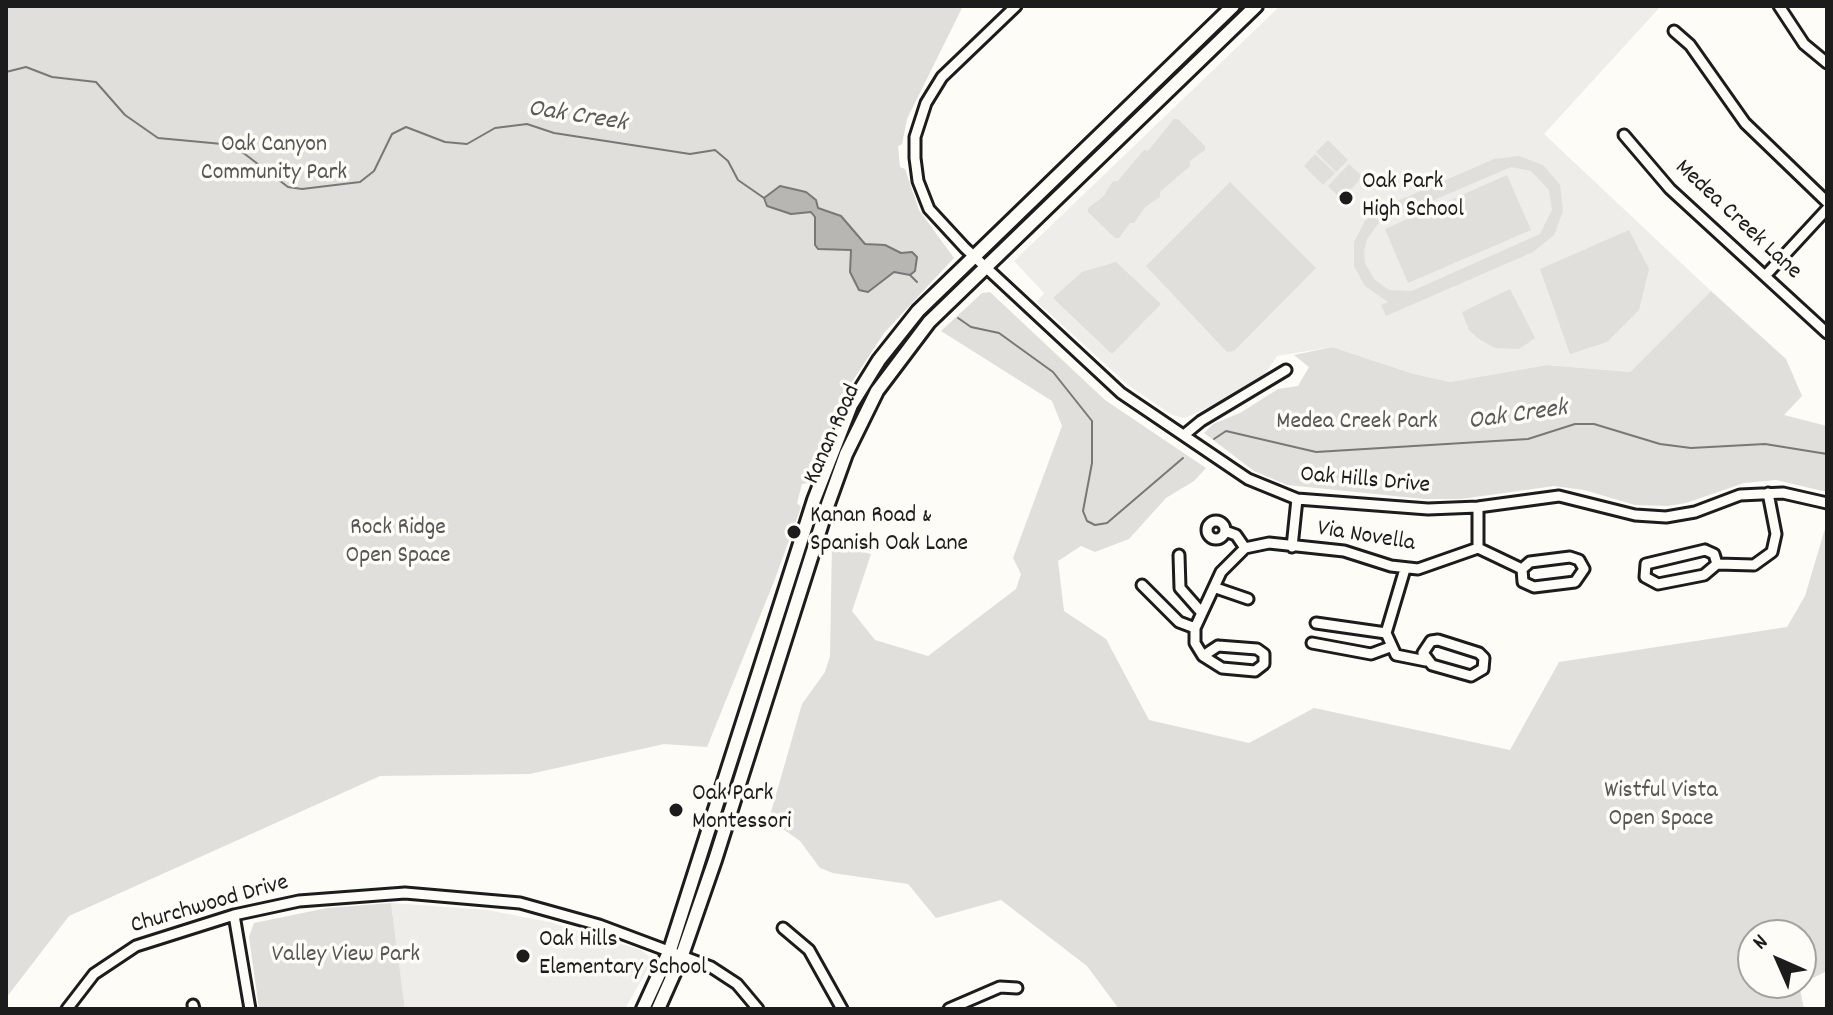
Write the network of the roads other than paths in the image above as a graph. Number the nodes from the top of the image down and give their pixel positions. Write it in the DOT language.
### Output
graph roads {
  1 [pos="1016,6"];
  2 [pos="1233,6"];
  3 [pos="1256,6"];
  4 [pos="1779,6"];
  5 [pos="1674,31"];
  6 [pos="1827,63"];
  7 [pos="1624,135"];
  8 [pos="1827,202"];
  9 [pos="1827,209"];
  10 [pos="975,257"];
  11 [pos="986,267"];
  12 [pos="1765,276"];
  13 [pos="1827,333"];
  14 [pos="1286,370"];
  15 [pos="1184,435"];
  16 [pos="1768,493"];
  17 [pos="1297,499"];
  18 [pos="1827,503"];
  19 [pos="1478,507"];
  20 [pos="1225,531"];
  21 [pos="1292,547"];
  22 [pos="1245,548"];
  23 [pos="1478,548"];
  24 [pos="1179,555"];
  25 [pos="1717,564"];
  26 [pos="1405,569"];
  27 [pos="1522,569"];
  28 [pos="1142,585"];
  29 [pos="1216,588"];
  30 [pos="1248,599"];
  31 [pos="1202,613"];
  32 [pos="1316,623"];
  33 [pos="1195,628"];
  34 [pos="1386,633"];
  35 [pos="1312,643"];
  36 [pos="1390,647"];
  37 [pos="1203,656"];
  38 [pos="1426,661"];
  39 [pos="234,915"];
  40 [pos="783,928"];
  41 [pos="676,952"];
  42 [pos="1017,988"];
  43 [pos="67,1009"];
  44 [pos="250,1009"];
  45 [pos="643,1009"];
  46 [pos="658,1009"];
  47 [pos="758,1009"];
  48 [pos="842,1009"];
  49 [pos="949,1009"];
  1 -- 10 [label="street, Oak Hills Drive"];
  2 -- 10 [label="main road, Kanan Road"];
  3 -- 11 [label="main road, Kanan Road"];
  4 -- 6 [label="street"];
  5 -- 8 [label="street"];
  7 -- 12 [label="street, Medea Creek Lane"];
  9 -- 12 [label="street"];
  10 -- 11 [label="street, Oak Hills Drive"];
  10 -- 41 [label="main road, Kanan Road"];
  11 -- 15 [label="street, Oak Hills Drive"];
  11 -- 41 [label="main road, Kanan Road"];
  12 -- 13 [label="street, Medea Creek Lane"];
  14 -- 15 [label="street"];
  15 -- 17 [label="street, Oak Hills Drive"];
  16 -- 18 [label="street, Oak Hills Drive"];
  16 -- 19 [label="street, Oak Hills Drive"];
  16 -- 25 [label="street"];
  17 -- 19 [label="street, Oak Hills Drive"];
  17 -- 21 [label="street"];
  19 -- 23 [label="street"];
  20 -- 22 [label="street"];
  21 -- 22 [label="street, Via Novella"];
  21 -- 26 [label="street, Via Novella"];
  22 -- 29 [label="street"];
  23 -- 26 [label="street, Via Novella"];
  23 -- 27 [label="street"];
  24 -- 31 [label="street"];
  25 -- 25 [label="street"];
  26 -- 34 [label="street"];
  27 -- 27 [label="street"];
  28 -- 33 [label="street"];
  29 -- 30 [label="street"];
  29 -- 31 [label="street"];
  31 -- 33 [label="street"];
  32 -- 34 [label="street"];
  33 -- 37 [label="street"];
  34 -- 36 [label="street"];
  35 -- 36 [label="street"];
  36 -- 38 [label="street"];
  37 -- 37 [label="street"];
  38 -- 38 [label="street"];
  39 -- 41 [label="street, Churchwood Drive"];
  39 -- 43 [label="street, Churchwood Drive"];
  39 -- 44 [label="street"];
  40 -- 48 [label="street"];
  41 -- 45 [label="main road, Kanan Road"];
  41 -- 46 [label="main road, Kanan Road"];
  41 -- 47 [label="street, Churchwood Drive"];
  42 -- 49 [label="street"];
}
